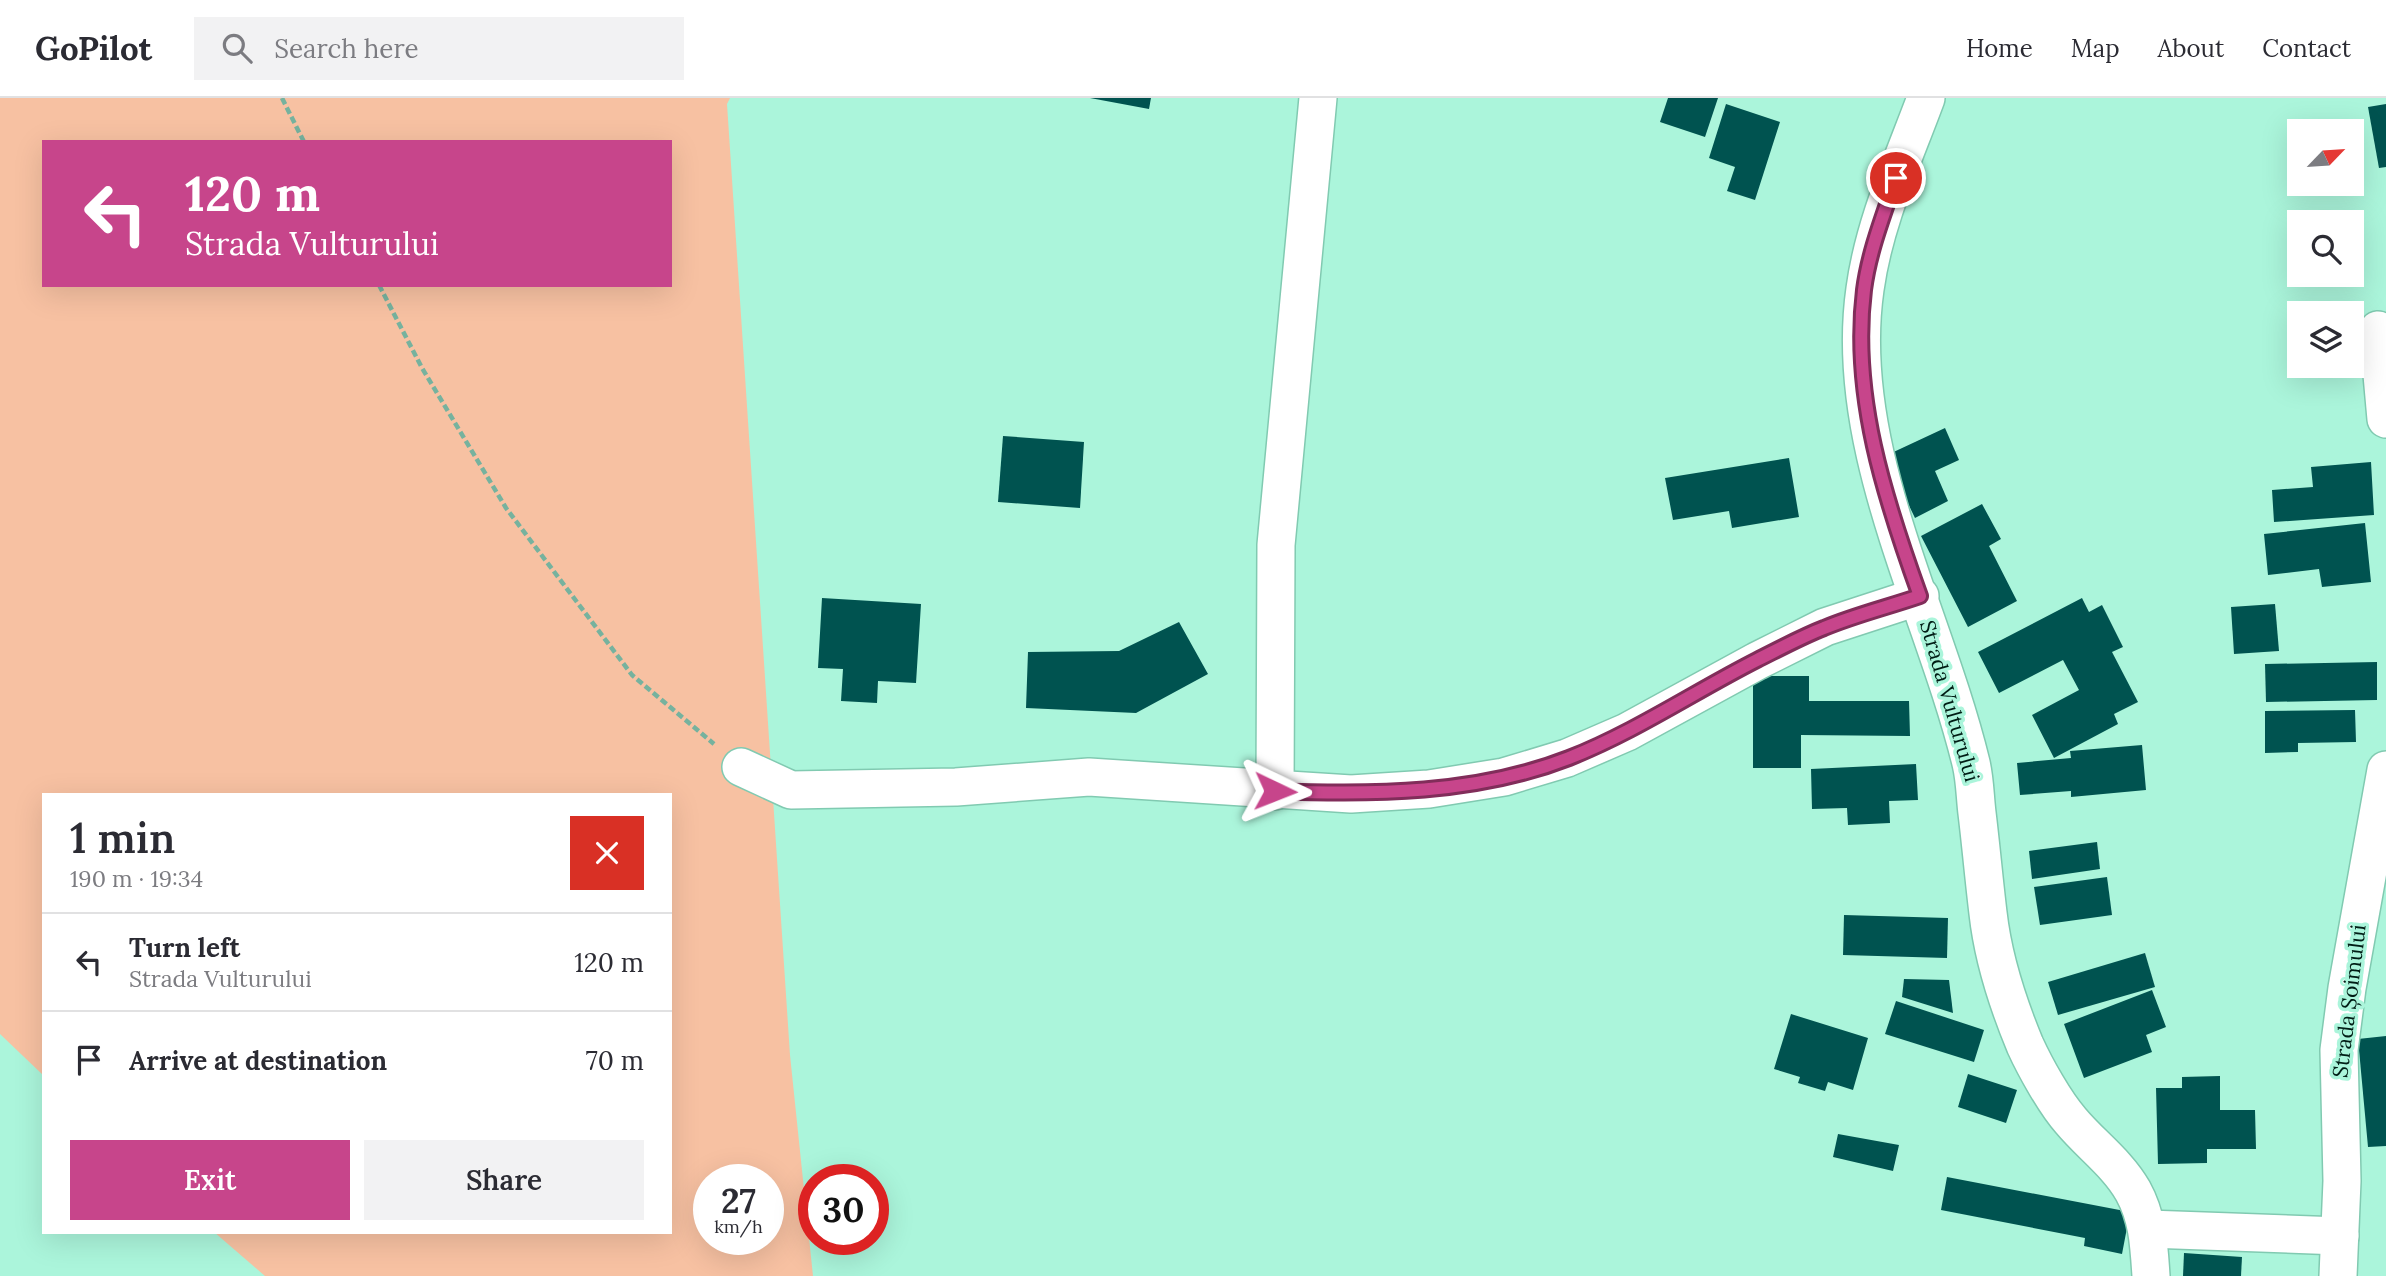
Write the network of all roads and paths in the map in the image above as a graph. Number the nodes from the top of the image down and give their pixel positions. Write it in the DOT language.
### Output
graph roads {
  1 [pos="282,98"];
  2 [pos="1318,98"];
  3 [pos="1926,98"];
  4 [pos="303,140"];
  5 [pos="380,287"];
  6 [pos="2378,330"];
  7 [pos="2386,419"];
  8 [pos="1920,596"];
  9 [pos="741,767"];
  10 [pos="2386,770"];
  11 [pos="1275,791"];
  12 [pos="2148,1229"];
  13 [pos="2340,1236"];
  14 [pos="2151,1276"];
  15 [pos="2338,1276"];
  1 -- 4 [label="path"];
  2 -- 11 [label="street"];
  3 -- 8 [label="street, Strada Vulturului"];
  5 -- 9 [label="path"];
  6 -- 7 [label="street"];
  8 -- 11 [label="street"];
  8 -- 12 [label="street, Strada Vulturului"];
  9 -- 11 [label="street"];
  10 -- 13 [label="street, Strada Șoimului"];
  12 -- 13 [label="street"];
  12 -- 14 [label="street, Strada Vulturului"];
  13 -- 15 [label="street, Strada Șoimului"];
}
